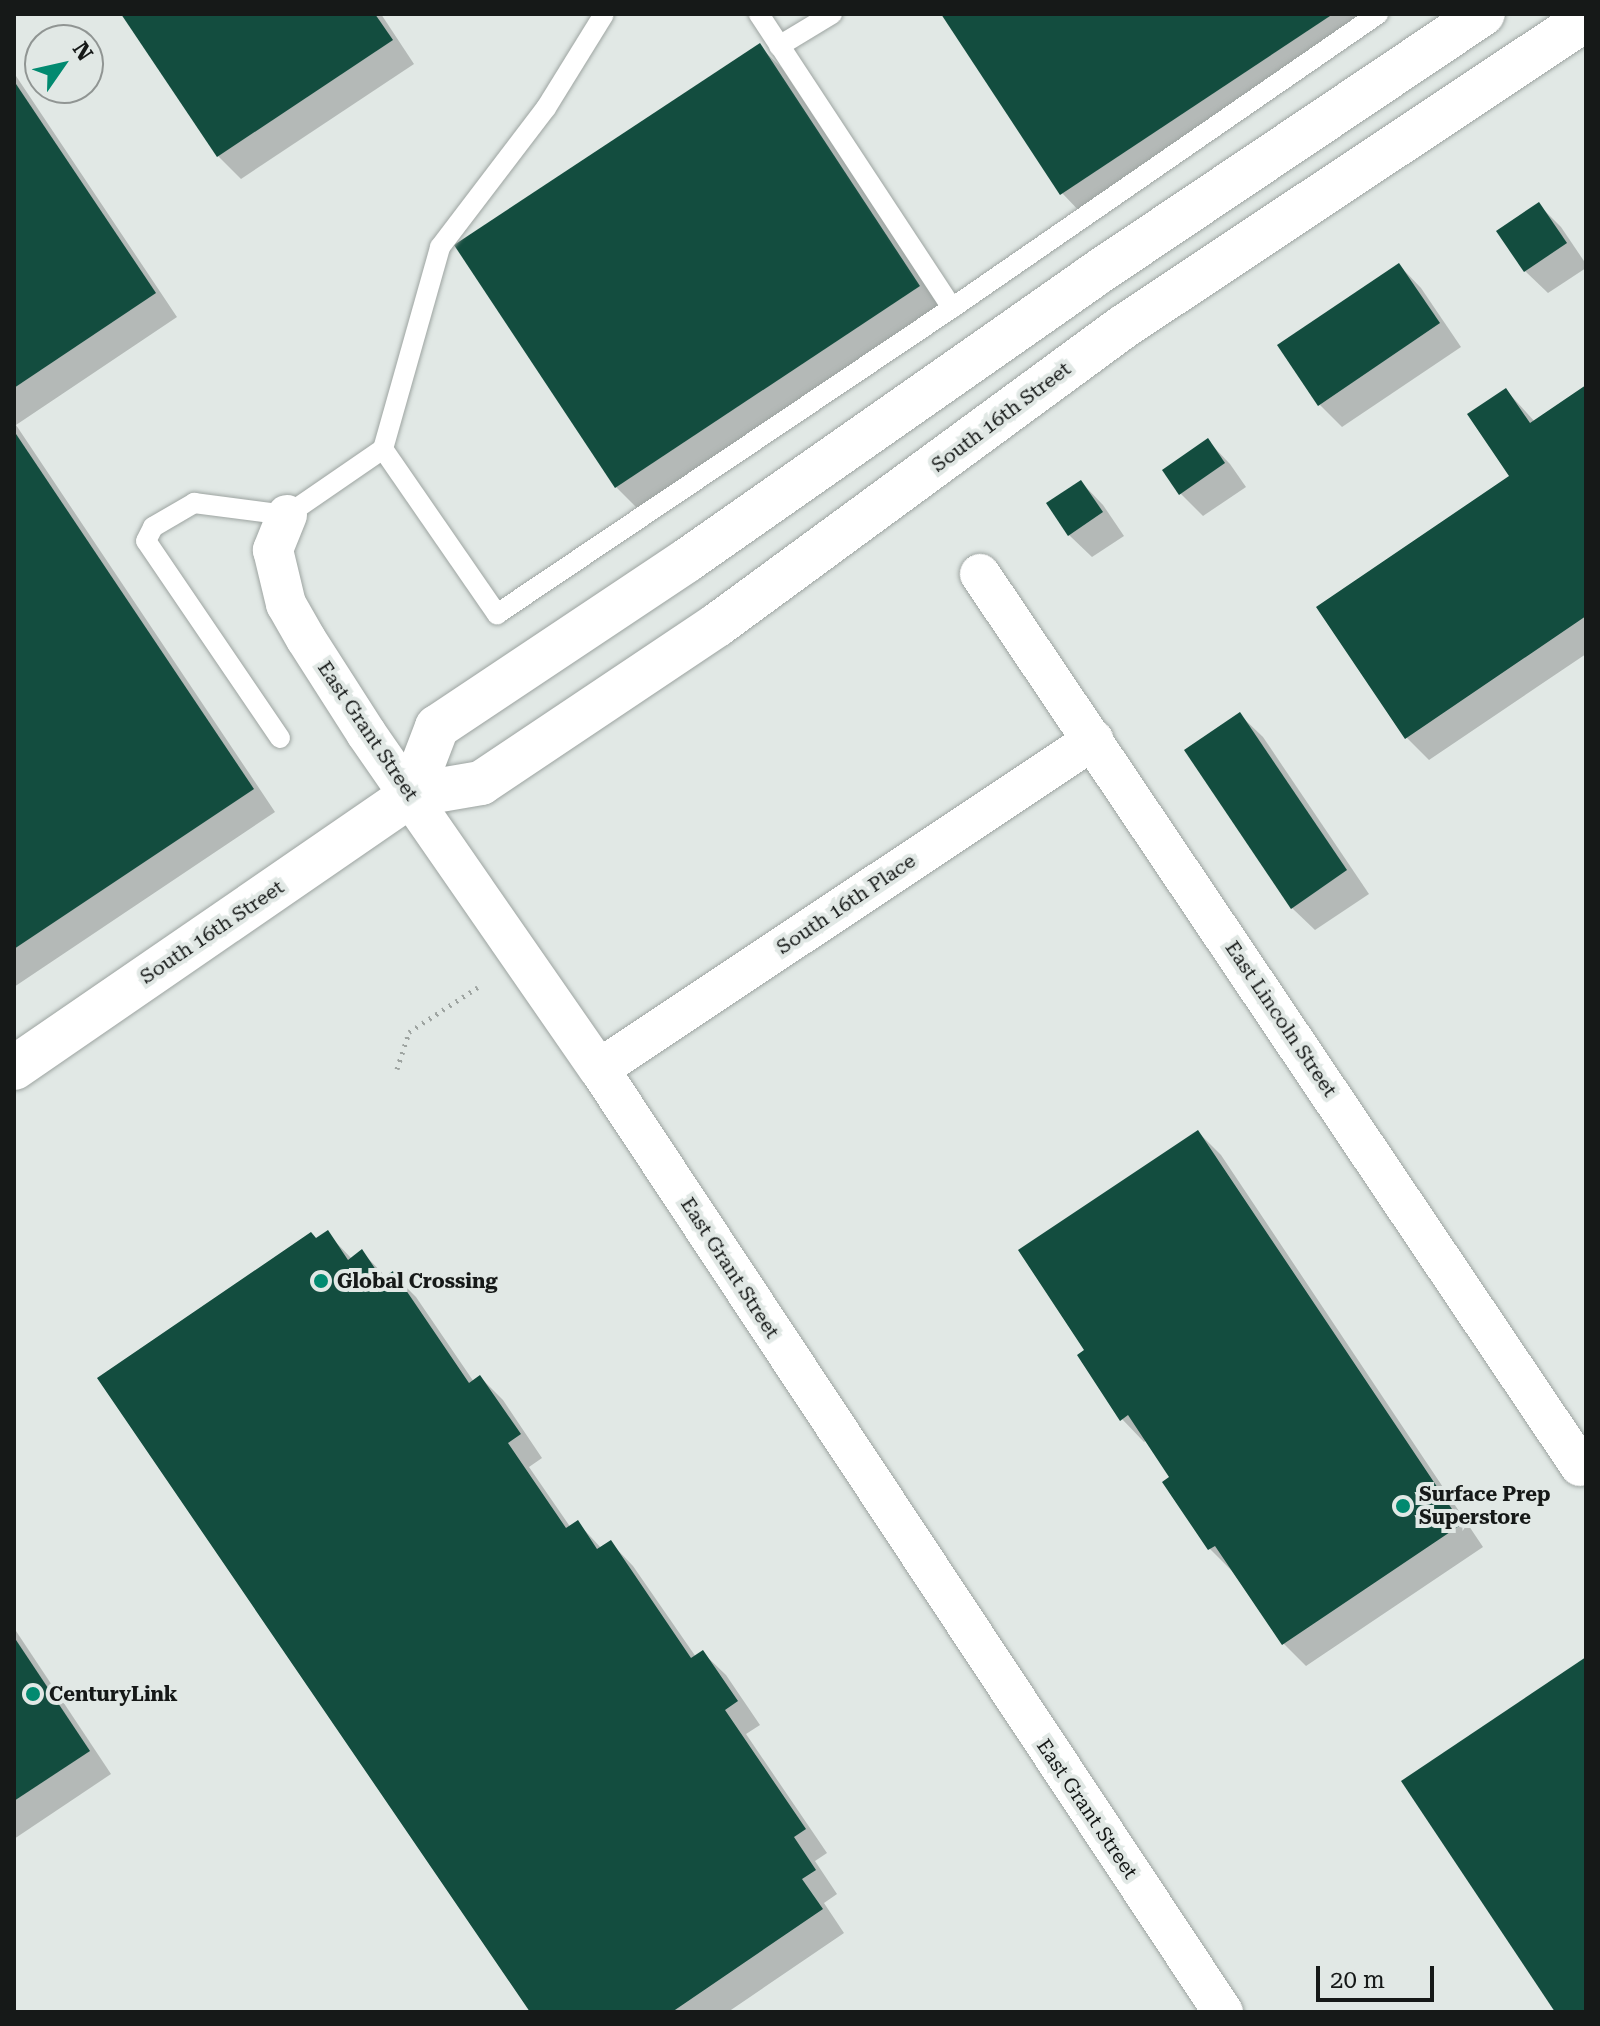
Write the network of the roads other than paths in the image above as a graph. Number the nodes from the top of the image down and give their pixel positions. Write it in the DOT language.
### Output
graph roads {
  1 [pos="604,14"];
  2 [pos="759,14"];
  3 [pos="832,14"];
  4 [pos="1378,14"];
  5 [pos="1483,14"];
  6 [pos="1586,19"];
  7 [pos="779,46"];
  8 [pos="952,308"];
  9 [pos="383,449"];
  10 [pos="287,515"];
  11 [pos="980,574"];
  12 [pos="280,738"];
  13 [pos="1093,740"];
  14 [pos="411,795"];
  15 [pos="14,1068"];
  16 [pos="599,1069"];
  17 [pos="1583,1464"];
  18 [pos="1223,2012"];
  1 -- 9 [label="lane"];
  2 -- 7 [label="lane"];
  3 -- 7 [label="lane"];
  4 -- 8 [label="lane"];
  5 -- 14 [label="main road"];
  6 -- 14 [label="main road, South 16th Street"];
  7 -- 8 [label="lane"];
  8 -- 9 [label="lane"];
  9 -- 10 [label="lane"];
  10 -- 12 [label="lane"];
  10 -- 14 [label="street, East Grant Street"];
  11 -- 13 [label="street, East Lincoln Street"];
  13 -- 16 [label="street, South 16th Place"];
  13 -- 17 [label="street, East Lincoln Street"];
  14 -- 15 [label="main road, South 16th Street"];
  14 -- 16 [label="street, East Grant Street"];
  16 -- 18 [label="street, East Grant Street"];
}
